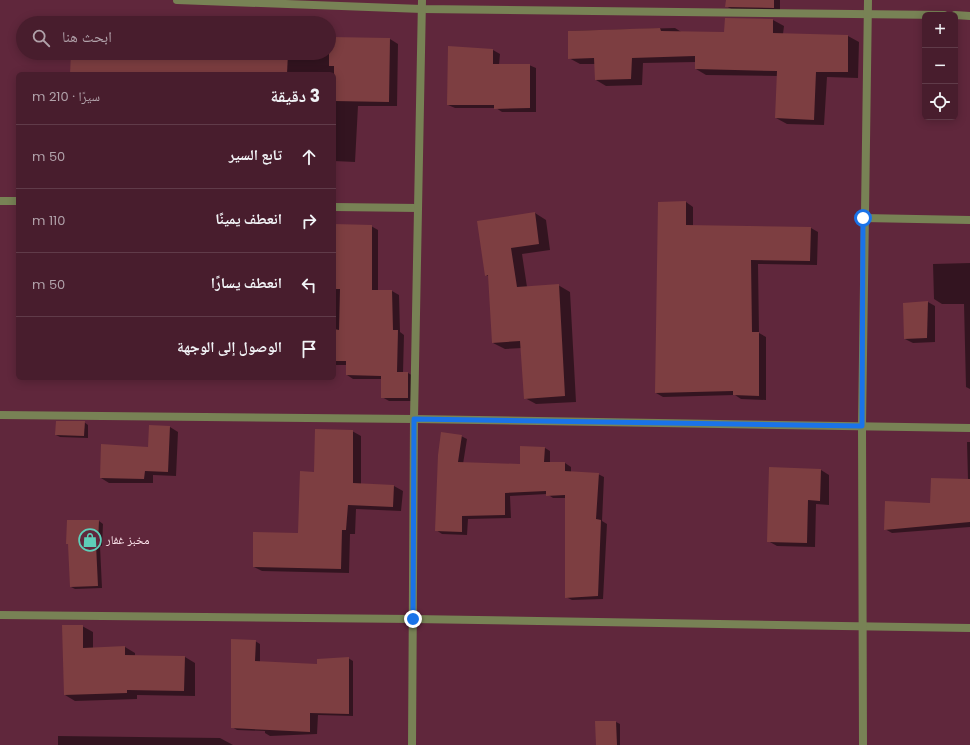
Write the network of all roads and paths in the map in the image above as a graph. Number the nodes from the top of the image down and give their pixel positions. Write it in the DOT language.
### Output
graph roads {
  1 [pos="177,0"];
  2 [pos="422,0"];
  3 [pos="868,0"];
  4 [pos="422,9"];
  5 [pos="867,13"];
  6 [pos="922,14"];
  7 [pos="958,15"];
  8 [pos="970,16"];
  9 [pos="0,201"];
  10 [pos="16,201"];
  11 [pos="336,207"];
  12 [pos="418,208"];
  13 [pos="863,218"];
  14 [pos="970,220"];
  15 [pos="0,415"];
  16 [pos="414,419"];
  17 [pos="862,426"];
  18 [pos="970,428"];
  19 [pos="0,615"];
  20 [pos="413,619"];
  21 [pos="863,626"];
  22 [pos="970,628"];
  23 [pos="412,745"];
  24 [pos="863,745"];
  1 -- 4 [label="street"];
  2 -- 4 [label="street"];
  3 -- 5 [label="street"];
  4 -- 5 [label="street"];
  4 -- 12 [label="street"];
  5 -- 6 [label="street"];
  5 -- 13 [label="street"];
  7 -- 8 [label="street"];
  9 -- 10 [label="street"];
  11 -- 12 [label="street"];
  12 -- 16 [label="street"];
  13 -- 14 [label="street"];
  13 -- 17 [label="street"];
  15 -- 16 [label="street"];
  16 -- 17 [label="street"];
  16 -- 20 [label="street"];
  17 -- 18 [label="street"];
  17 -- 21 [label="street"];
  19 -- 20 [label="street"];
  20 -- 21 [label="street"];
  20 -- 23 [label="street"];
  21 -- 22 [label="street"];
  21 -- 24 [label="street"];
}
